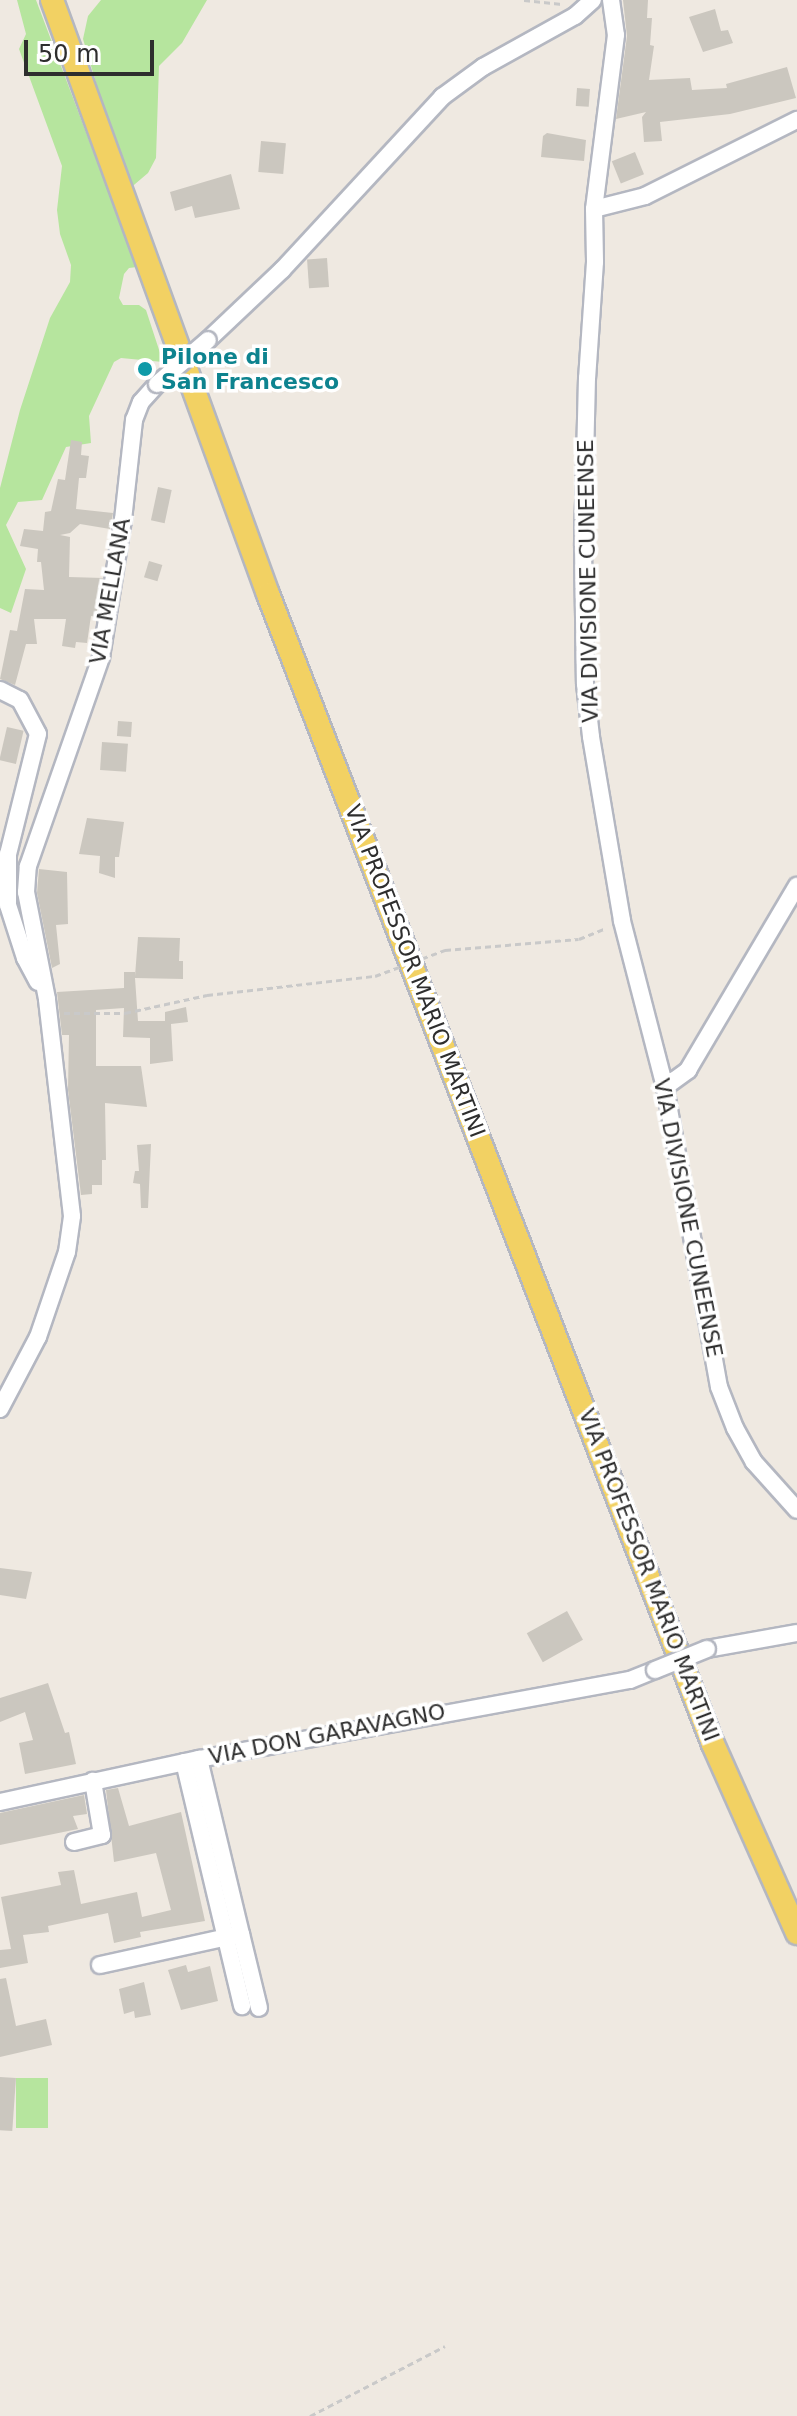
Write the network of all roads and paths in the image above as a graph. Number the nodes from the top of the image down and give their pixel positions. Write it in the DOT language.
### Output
graph roads {
  1 [pos="52,0"];
  2 [pos="524,0"];
  3 [pos="611,0"];
  4 [pos="589,3"];
  5 [pos="797,120"];
  6 [pos="594,209"];
  7 [pos="0,690"];
  8 [pos="797,886"];
  9 [pos="622,921"];
  10 [pos="47,1006"];
  11 [pos="665,1087"];
  12 [pos="0,1409"];
  13 [pos="797,1510"];
  14 [pos="797,1633"];
  15 [pos="192,1761"];
  16 [pos="93,1781"];
  17 [pos="0,1802"];
  18 [pos="74,1842"];
  19 [pos="797,1933"];
  20 [pos="234,1936"];
  21 [pos="100,1965"];
  22 [pos="250,2007"];
  23 [pos="445,2346"];
  24 [pos="310,2416"];
  1 -- 19 [label="main road, VIA PROFESSOR MARIO MARTINI"];
  2 -- 4 [label="path"];
  3 -- 6 [label="street, VIA DIVISIONE CUNEENSE"];
  4 -- 10 [label="street, VIA MELLANA, bridge"];
  5 -- 6 [label="street"];
  6 -- 9 [label="street, VIA DIVISIONE CUNEENSE"];
  7 -- 10 [label="street"];
  8 -- 11 [label="street"];
  9 -- 10 [label="path, bridge"];
  9 -- 11 [label="street, VIA DIVISIONE CUNEENSE"];
  10 -- 12 [label="street, VIA MELLANA"];
  11 -- 13 [label="street, VIA DIVISIONE CUNEENSE"];
  14 -- 15 [label="street, VIA DON GARAVAGNO, bridge"];
  15 -- 16 [label="street, VIA DON GARAVAGNO"];
  15 -- 20 [label="street"];
  16 -- 17 [label="street, VIA DON GARAVAGNO"];
  16 -- 18 [label="street"];
  20 -- 21 [label="street"];
  20 -- 22 [label="street"];
  23 -- 24 [label="path"];
}
